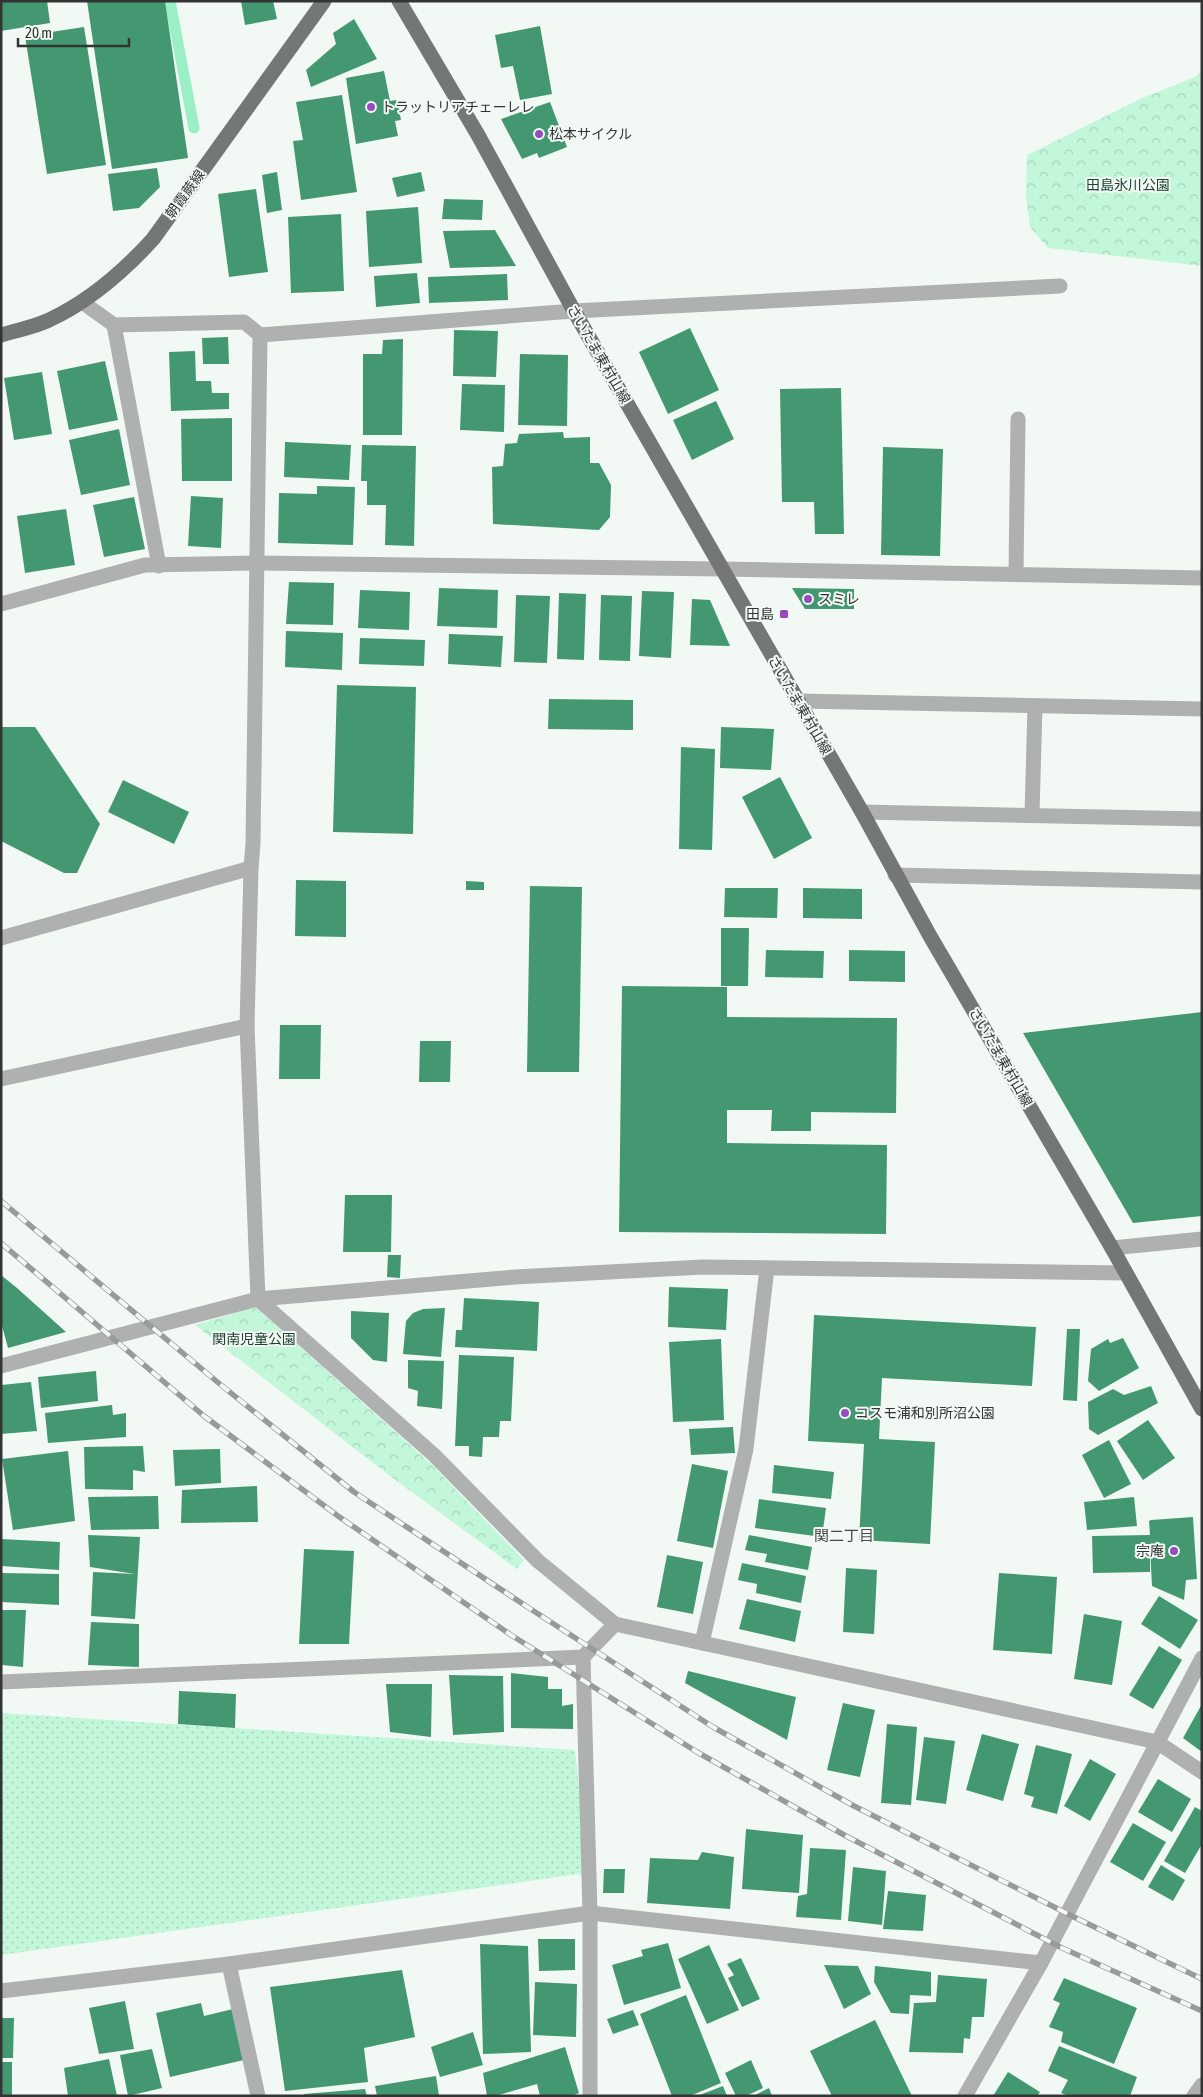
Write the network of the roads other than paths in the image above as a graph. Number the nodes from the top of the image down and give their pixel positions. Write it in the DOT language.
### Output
graph roads {
  1 [pos="324,1"];
  2 [pos="399,1"];
  3 [pos="1060,286"];
  4 [pos="82,302"];
  5 [pos="574,312"];
  6 [pos="114,325"];
  7 [pos="1,335"];
  8 [pos="260,335"];
  9 [pos="1018,419"];
  10 [pos="257,563"];
  11 [pos="159,566"];
  12 [pos="722,569"];
  13 [pos="1016,574"];
  14 [pos="1202,578"];
  15 [pos="1,604"];
  16 [pos="798,701"];
  17 [pos="1035,706"];
  18 [pos="1202,709"];
  19 [pos="862,812"];
  20 [pos="1032,815"];
  21 [pos="1202,819"];
  22 [pos="251,868"];
  23 [pos="895,875"];
  24 [pos="1202,882"];
  25 [pos="1,938"];
  26 [pos="247,1026"];
  27 [pos="1,1079"];
  28 [pos="1202,1239"];
  29 [pos="1112,1248"];
  30 [pos="767,1268"];
  31 [pos="1126,1273"];
  32 [pos="258,1299"];
  33 [pos="1,1366"];
  34 [pos="1202,1409"];
  35 [pos="615,1624"];
  36 [pos="702,1643"];
  37 [pos="583,1657"];
  38 [pos="1202,1658"];
  39 [pos="1,1682"];
  40 [pos="1157,1742"];
  41 [pos="1202,1772"];
  42 [pos="590,1913"];
  43 [pos="1041,1963"];
  44 [pos="229,1964"];
  45 [pos="1,1992"];
  46 [pos="1202,2085"];
  47 [pos="258,2096"];
  48 [pos="590,2096"];
  49 [pos="965,2096"];
  50 [pos="1194,2096"];
  1 -- 4 [label="main road, 朝霞蕨線"];
  2 -- 5 [label="main road, さいたま東村山線"];
  3 -- 5 [label="street"];
  4 -- 6 [label="street"];
  4 -- 7 [label="main road, 朝霞蕨線"];
  5 -- 8 [label="street"];
  5 -- 12 [label="main road, さいたま東村山線"];
  6 -- 8 [label="street"];
  6 -- 11 [label="street"];
  8 -- 10 [label="street"];
  9 -- 13 [label="street"];
  10 -- 11 [label="street"];
  10 -- 12 [label="street"];
  10 -- 22 [label="street"];
  11 -- 15 [label="street"];
  12 -- 13 [label="street"];
  12 -- 16 [label="main road, さいたま東村山線"];
  13 -- 14 [label="street"];
  16 -- 17 [label="street"];
  16 -- 19 [label="main road, さいたま東村山線"];
  17 -- 18 [label="street"];
  17 -- 20 [label="street"];
  19 -- 20 [label="street"];
  19 -- 23 [label="main road, さいたま東村山線"];
  20 -- 21 [label="street"];
  22 -- 25 [label="street"];
  22 -- 26 [label="street"];
  23 -- 24 [label="street"];
  23 -- 29 [label="main road, さいたま東村山線"];
  26 -- 27 [label="street"];
  26 -- 32 [label="street"];
  28 -- 29 [label="street"];
  29 -- 31 [label="main road, さいたま東村山線"];
  30 -- 31 [label="street"];
  30 -- 32 [label="street"];
  30 -- 36 [label="street"];
  31 -- 34 [label="main road, さいたま東村山線"];
  32 -- 33 [label="street"];
  32 -- 35 [label="street"];
  35 -- 36 [label="street"];
  35 -- 37 [label="street"];
  36 -- 40 [label="street"];
  37 -- 39 [label="street"];
  37 -- 42 [label="street"];
  38 -- 40 [label="street"];
  40 -- 41 [label="street"];
  40 -- 43 [label="street"];
  42 -- 43 [label="street"];
  42 -- 44 [label="street"];
  42 -- 48 [label="street"];
  43 -- 49 [label="street"];
  44 -- 45 [label="street"];
  44 -- 47 [label="street"];
  46 -- 50 [label="street"];
}
